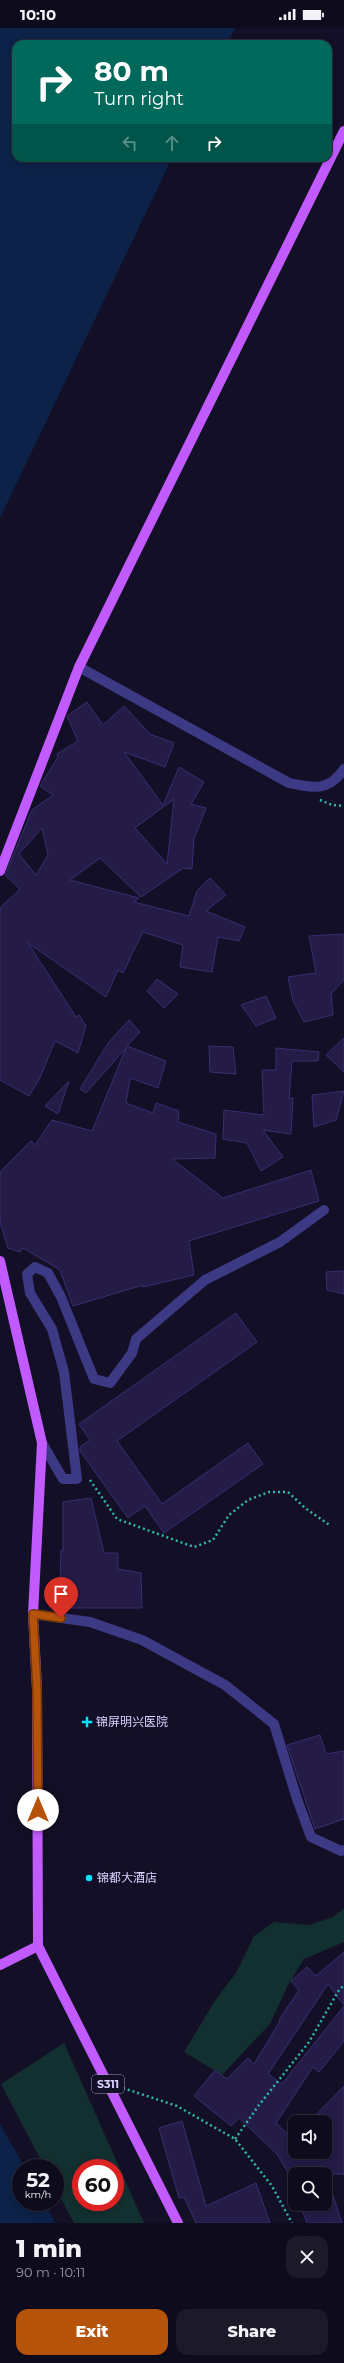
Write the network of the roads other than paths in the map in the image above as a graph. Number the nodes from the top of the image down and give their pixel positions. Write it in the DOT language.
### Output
graph roads {
  1 [pos="344,131"];
  2 [pos="332,155"];
  3 [pos="329,162"];
  4 [pos="79,667"];
  5 [pos="344,769"];
  6 [pos="0,871"];
  7 [pos="324,1210"];
  8 [pos="0,1261"];
  9 [pos="42,1443"];
  10 [pos="33,1614"];
  11 [pos="344,1850"];
  12 [pos="38,1946"];
  13 [pos="0,1965"];
  14 [pos="178,2223"];
  1 -- 2 [label="main road"];
  3 -- 4 [label="main road"];
  4 -- 5 [label="street"];
  4 -- 6 [label="main road"];
  7 -- 9 [label="street"];
  8 -- 9 [label="main road"];
  9 -- 10 [label="main road"];
  10 -- 11 [label="street"];
  10 -- 12 [label="main road"];
  12 -- 13 [label="main road"];
  12 -- 14 [label="main road, S311"];
}
